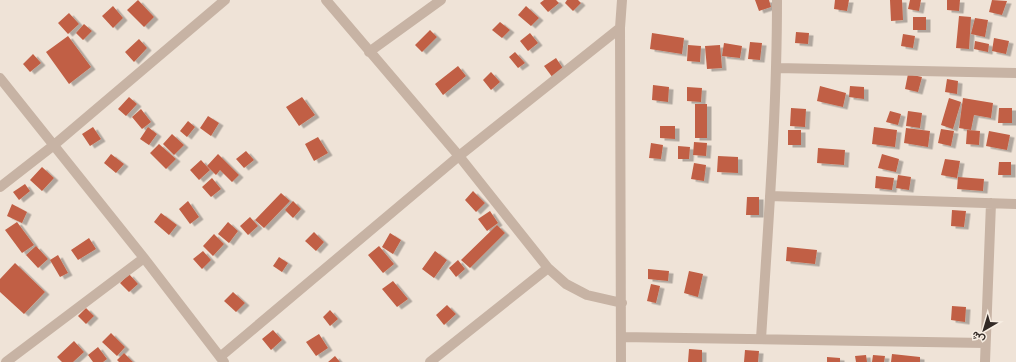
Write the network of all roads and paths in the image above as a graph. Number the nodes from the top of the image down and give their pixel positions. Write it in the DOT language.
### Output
graph roads {
  1 [pos="225,0"];
  2 [pos="326,0"];
  3 [pos="441,0"];
  4 [pos="622,0"];
  5 [pos="777,0"];
  6 [pos="620,28"];
  7 [pos="370,52"];
  8 [pos="777,68"];
  9 [pos="1016,73"];
  10 [pos="0,78"];
  11 [pos="54,144"];
  12 [pos="459,156"];
  13 [pos="0,187"];
  14 [pos="770,196"];
  15 [pos="991,203"];
  16 [pos="1016,204"];
  17 [pos="144,258"];
  18 [pos="548,268"];
  19 [pos="622,303"];
  20 [pos="621,336"];
  21 [pos="760,339"];
  22 [pos="985,343"];
  23 [pos="222,359"];
  24 [pos="6,362"];
  25 [pos="430,362"];
  26 [pos="621,362"];
  27 [pos="985,362"];
  1 -- 11 [label="street"];
  2 -- 7 [label="street"];
  3 -- 7 [label="street"];
  4 -- 6 [label="street"];
  5 -- 8 [label="street"];
  6 -- 12 [label="street"];
  6 -- 19 [label="street"];
  7 -- 12 [label="street"];
  8 -- 9 [label="street"];
  8 -- 14 [label="street"];
  10 -- 11 [label="street"];
  11 -- 13 [label="street"];
  11 -- 17 [label="street"];
  12 -- 18 [label="street"];
  12 -- 23 [label="street"];
  14 -- 15 [label="street"];
  14 -- 21 [label="street"];
  15 -- 16 [label="street"];
  15 -- 22 [label="street"];
  17 -- 23 [label="street"];
  17 -- 24 [label="street"];
  18 -- 19 [label="street"];
  18 -- 25 [label="street"];
  19 -- 20 [label="street"];
  20 -- 21 [label="street"];
  20 -- 26 [label="street"];
  21 -- 22 [label="street"];
  22 -- 27 [label="street"];
}
